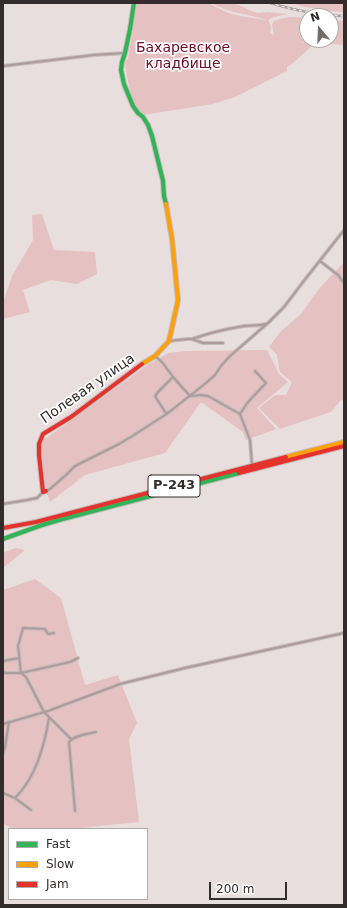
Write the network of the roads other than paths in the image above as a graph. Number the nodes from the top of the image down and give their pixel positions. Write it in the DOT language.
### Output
graph roads {
  1 [pos="134,3"];
  2 [pos="125,53"];
  3 [pos="3,66"];
  4 [pos="344,230"];
  5 [pos="320,261"];
  6 [pos="344,283"];
  7 [pos="267,324"];
  8 [pos="192,339"];
  9 [pos="169,341"];
  10 [pos="223,343"];
  11 [pos="155,356"];
  12 [pos="255,371"];
  13 [pos="174,377"];
  14 [pos="190,396"];
  15 [pos="168,413"];
  16 [pos="240,414"];
  17 [pos="344,442"];
  18 [pos="344,446"];
  19 [pos="252,465"];
  20 [pos="44,492"];
  21 [pos="3,504"];
  22 [pos="3,528"];
  23 [pos="3,539"];
  24 [pos="54,633"];
  25 [pos="344,633"];
  26 [pos="19,658"];
  27 [pos="78,658"];
  28 [pos="3,660"];
  29 [pos="3,672"];
  30 [pos="21,673"];
  31 [pos="44,712"];
  32 [pos="49,717"];
  33 [pos="9,722"];
  34 [pos="3,724"];
  35 [pos="96,732"];
  36 [pos="71,739"];
  37 [pos="3,753"];
  38 [pos="3,793"];
  39 [pos="15,798"];
  40 [pos="31,810"];
  41 [pos="76,811"];
  1 -- 2 [label="main road"];
  2 -- 3 [label="street"];
  2 -- 9 [label="main road"];
  4 -- 5 [label="street"];
  5 -- 6 [label="street"];
  5 -- 7 [label="street"];
  7 -- 8 [label="street"];
  7 -- 14 [label="street"];
  8 -- 9 [label="street"];
  8 -- 10 [label="street"];
  9 -- 11 [label="main road, Полевая улица"];
  11 -- 13 [label="street, Полевая улица"];
  11 -- 20 [label="main road, Полевая улица"];
  12 -- 16 [label="street"];
  13 -- 14 [label="street, Полевая улица"];
  13 -- 15 [label="street"];
  14 -- 15 [label="street"];
  14 -- 16 [label="street"];
  15 -- 20 [label="street"];
  16 -- 19 [label="street"];
  17 -- 19 [label="main road, Р-243"];
  18 -- 23 [label="main road"];
  19 -- 22 [label="main road, Р-243"];
  20 -- 21 [label="street"];
  24 -- 26 [label="street"];
  25 -- 31 [label="street"];
  26 -- 28 [label="street"];
  26 -- 30 [label="street"];
  27 -- 30 [label="street"];
  29 -- 30 [label="street"];
  30 -- 31 [label="street"];
  31 -- 32 [label="street"];
  31 -- 33 [label="street"];
  32 -- 36 [label="street"];
  32 -- 39 [label="street"];
  33 -- 34 [label="street"];
  33 -- 37 [label="street"];
  35 -- 36 [label="street"];
  36 -- 41 [label="street"];
  38 -- 39 [label="street"];
  39 -- 40 [label="street"];
}
